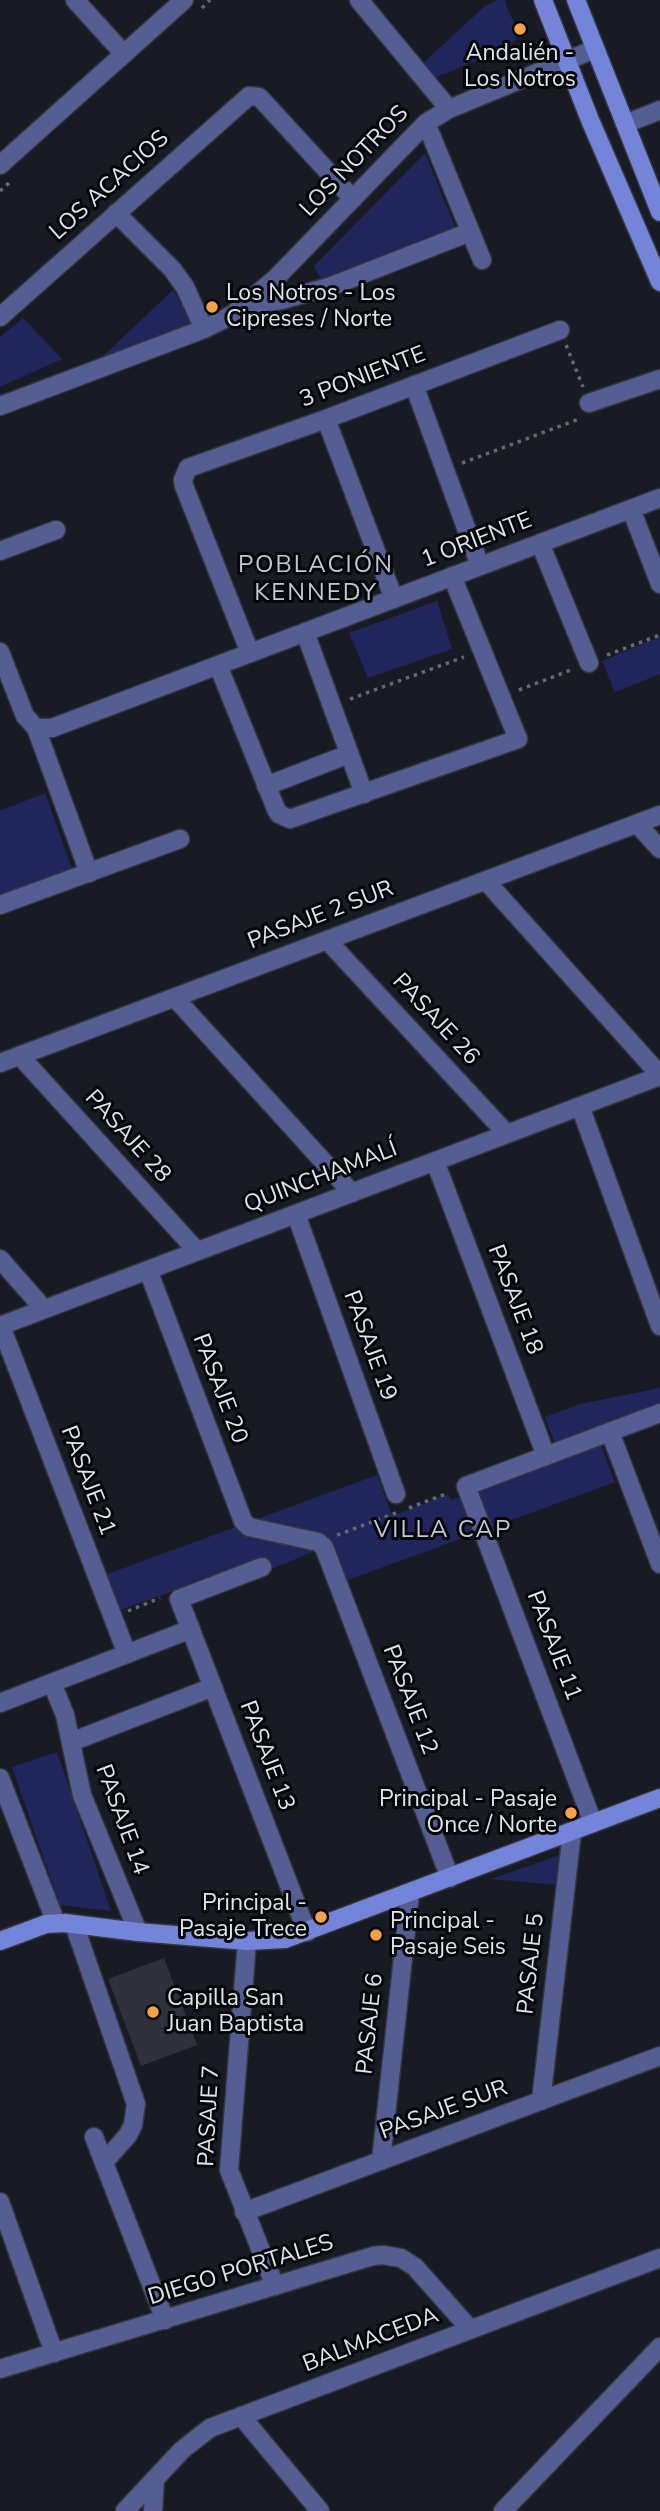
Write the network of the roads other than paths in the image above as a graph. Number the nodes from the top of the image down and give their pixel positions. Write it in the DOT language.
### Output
graph roads {
  1 [pos="75,0"];
  2 [pos="184,0"];
  3 [pos="359,0"];
  4 [pos="543,0"];
  5 [pos="576,0"];
  6 [pos="595,49"];
  7 [pos="124,54"];
  8 [pos="566,62"];
  9 [pos="449,109"];
  10 [pos="660,110"];
  11 [pos="426,123"];
  12 [pos="625,124"];
  13 [pos="0,165"];
  14 [pos="353,199"];
  15 [pos="660,212"];
  16 [pos="116,213"];
  17 [pos="470,232"];
  18 [pos="482,260"];
  19 [pos="660,282"];
  20 [pos="246,305"];
  21 [pos="0,317"];
  22 [pos="204,329"];
  23 [pos="561,330"];
  24 [pos="660,379"];
  25 [pos="414,385"];
  26 [pos="589,403"];
  27 [pos="0,405"];
  28 [pos="326,419"];
  29 [pos="660,498"];
  30 [pos="631,509"];
  31 [pos="56,530"];
  32 [pos="540,543"];
  33 [pos="0,551"];
  34 [pos="481,566"];
  35 [pos="452,576"];
  36 [pos="660,584"];
  37 [pos="394,599"];
  38 [pos="305,632"];
  39 [pos="0,652"];
  40 [pos="250,653"];
  41 [pos="589,663"];
  42 [pos="218,665"];
  43 [pos="36,728"];
  44 [pos="349,754"];
  45 [pos="266,786"];
  46 [pos="363,794"];
  47 [pos="660,815"];
  48 [pos="637,824"];
  49 [pos="180,839"];
  50 [pos="660,849"];
  51 [pos="89,873"];
  52 [pos="486,881"];
  53 [pos="0,905"];
  54 [pos="327,940"];
  55 [pos="175,998"];
  56 [pos="20,1056"];
  57 [pos="0,1063"];
  58 [pos="660,1075"];
  59 [pos="580,1106"];
  60 [pos="507,1134"];
  61 [pos="435,1161"];
  62 [pos="352,1193"];
  63 [pos="296,1214"];
  64 [pos="197,1251"];
  65 [pos="0,1259"];
  66 [pos="148,1270"];
  67 [pos="44,1309"];
  68 [pos="1,1326"];
  69 [pos="660,1326"];
  70 [pos="660,1413"];
  71 [pos="610,1432"];
  72 [pos="546,1456"];
  73 [pos="396,1494"];
  74 [pos="318,1542"];
  75 [pos="660,1564"];
  76 [pos="262,1567"];
  77 [pos="191,1629"];
  78 [pos="127,1654"];
  79 [pos="52,1683"];
  80 [pos="213,1687"];
  81 [pos="0,1703"];
  82 [pos="71,1742"];
  83 [pos="0,1778"];
  84 [pos="660,1798"];
  85 [pos="593,1823"];
  86 [pos="572,1832"];
  87 [pos="450,1878"];
  88 [pos="411,1894"];
  89 [pos="55,1923"];
  90 [pos="74,1924"];
  91 [pos="307,1931"];
  92 [pos="138,1932"];
  93 [pos="0,1941"];
  94 [pos="247,1941"];
  95 [pos="660,2056"];
  96 [pos="541,2101"];
  97 [pos="94,2137"];
  98 [pos="381,2161"];
  99 [pos="104,2162"];
  100 [pos="0,2202"];
  101 [pos="244,2212"];
  102 [pos="660,2258"];
  103 [pos="275,2286"];
  104 [pos="165,2320"];
  105 [pos="470,2329"];
  106 [pos="660,2347"];
  107 [pos="54,2353"];
  108 [pos="0,2369"];
  109 [pos="242,2416"];
  110 [pos="155,2479"];
  111 [pos="125,2511"];
  112 [pos="153,2511"];
  113 [pos="320,2511"];
  114 [pos="503,2511"];
  1 -- 7 [label="street"];
  2 -- 7 [label="street"];
  3 -- 9 [label="street"];
  4 -- 8 [label="main road"];
  5 -- 6 [label="main road"];
  6 -- 8 [label="street, LOS NOTROS"];
  6 -- 12 [label="main road"];
  7 -- 13 [label="street"];
  8 -- 9 [label="street, LOS NOTROS"];
  8 -- 19 [label="main road"];
  9 -- 11 [label="street, LOS NOTROS"];
  10 -- 12 [label="street"];
  11 -- 14 [label="street, LOS NOTROS"];
  11 -- 17 [label="street"];
  12 -- 15 [label="main road"];
  14 -- 16 [label="street, LOS ACACIOS"];
  14 -- 20 [label="street, LOS NOTROS"];
  16 -- 21 [label="street, LOS ACACIOS"];
  16 -- 22 [label="street"];
  17 -- 18 [label="street"];
  17 -- 20 [label="street, LOS NOTROS"];
  20 -- 22 [label="street, LOS NOTROS"];
  22 -- 27 [label="street, LOS NOTROS"];
  23 -- 25 [label="street, 3 PONIENTE"];
  24 -- 26 [label="street"];
  25 -- 28 [label="street, 3 PONIENTE"];
  25 -- 34 [label="street"];
  28 -- 37 [label="street"];
  28 -- 40 [label="street, 3 PONIENTE"];
  29 -- 30 [label="street, 1 ORIENTE"];
  30 -- 32 [label="street, 1 ORIENTE"];
  30 -- 36 [label="street"];
  31 -- 33 [label="street"];
  32 -- 34 [label="street, 1 ORIENTE"];
  32 -- 41 [label="street"];
  34 -- 35 [label="street, 1 ORIENTE"];
  35 -- 37 [label="street, 1 ORIENTE"];
  35 -- 46 [label="street"];
  37 -- 38 [label="street, 1 ORIENTE"];
  38 -- 40 [label="street, 1 ORIENTE"];
  38 -- 44 [label="street"];
  39 -- 43 [label="street"];
  40 -- 42 [label="street, 1 ORIENTE"];
  42 -- 43 [label="street, 1 ORIENTE"];
  42 -- 45 [label="street"];
  43 -- 51 [label="street"];
  44 -- 45 [label="street"];
  44 -- 46 [label="street"];
  45 -- 46 [label="street"];
  47 -- 48 [label="street, PASAJE 2 SUR"];
  48 -- 50 [label="street"];
  48 -- 52 [label="street, PASAJE 2 SUR"];
  49 -- 51 [label="street"];
  51 -- 53 [label="street"];
  52 -- 54 [label="street, PASAJE 2 SUR"];
  52 -- 58 [label="street"];
  54 -- 55 [label="street, PASAJE 2 SUR"];
  54 -- 60 [label="street, PASAJE 26"];
  55 -- 56 [label="street, PASAJE 2 SUR"];
  55 -- 62 [label="street"];
  56 -- 57 [label="street, PASAJE 2 SUR"];
  56 -- 64 [label="street, PASAJE 28"];
  58 -- 59 [label="street, QUINCHAMALÍ"];
  59 -- 60 [label="street, QUINCHAMALÍ"];
  59 -- 69 [label="street"];
  60 -- 61 [label="street, QUINCHAMALÍ"];
  61 -- 62 [label="street, QUINCHAMALÍ"];
  61 -- 72 [label="street, PASAJE 18"];
  62 -- 63 [label="street, QUINCHAMALÍ"];
  63 -- 64 [label="street, QUINCHAMALÍ"];
  63 -- 73 [label="street, PASAJE 19"];
  64 -- 66 [label="street, QUINCHAMALÍ"];
  65 -- 67 [label="street"];
  66 -- 67 [label="street, QUINCHAMALÍ"];
  66 -- 74 [label="street, PASAJE 20"];
  67 -- 68 [label="street, QUINCHAMALÍ"];
  68 -- 78 [label="street, PASAJE 21"];
  70 -- 71 [label="street"];
  71 -- 72 [label="street"];
  71 -- 75 [label="street"];
  72 -- 85 [label="street, PASAJE 11"];
  74 -- 87 [label="street, PASAJE 12"];
  76 -- 77 [label="street, PASAJE 13"];
  77 -- 78 [label="street"];
  77 -- 80 [label="street, PASAJE 13"];
  78 -- 79 [label="street"];
  79 -- 81 [label="street"];
  79 -- 82 [label="street, PASAJE 14"];
  80 -- 82 [label="street"];
  80 -- 91 [label="street, PASAJE 13"];
  82 -- 92 [label="street, PASAJE 14"];
  83 -- 89 [label="street"];
  84 -- 85 [label="main road"];
  85 -- 86 [label="main road"];
  86 -- 87 [label="main road"];
  86 -- 96 [label="street, PASAJE 5"];
  87 -- 88 [label="main road"];
  88 -- 91 [label="main road"];
  88 -- 98 [label="street, PASAJE 6"];
  89 -- 90 [label="main road"];
  89 -- 93 [label="main road"];
  90 -- 92 [label="main road"];
  90 -- 99 [label="street"];
  91 -- 94 [label="main road"];
  92 -- 94 [label="main road"];
  94 -- 101 [label="street, PASAJE 7"];
  95 -- 96 [label="street, PASAJE SUR"];
  96 -- 98 [label="street, PASAJE SUR"];
  97 -- 99 [label="street"];
  98 -- 101 [label="street, PASAJE SUR"];
  99 -- 104 [label="street"];
  100 -- 107 [label="street"];
  101 -- 103 [label="street, PASAJE 7"];
  102 -- 105 [label="street, BALMACEDA"];
  103 -- 104 [label="street, DIEGO PORTALES"];
  103 -- 105 [label="street, DIEGO PORTALES"];
  104 -- 107 [label="street, DIEGO PORTALES"];
  105 -- 109 [label="street, BALMACEDA"];
  106 -- 114 [label="street"];
  107 -- 108 [label="street, DIEGO PORTALES"];
  109 -- 110 [label="street, BALMACEDA"];
  109 -- 113 [label="street"];
  110 -- 111 [label="street, BALMACEDA"];
  110 -- 112 [label="street"];
}
